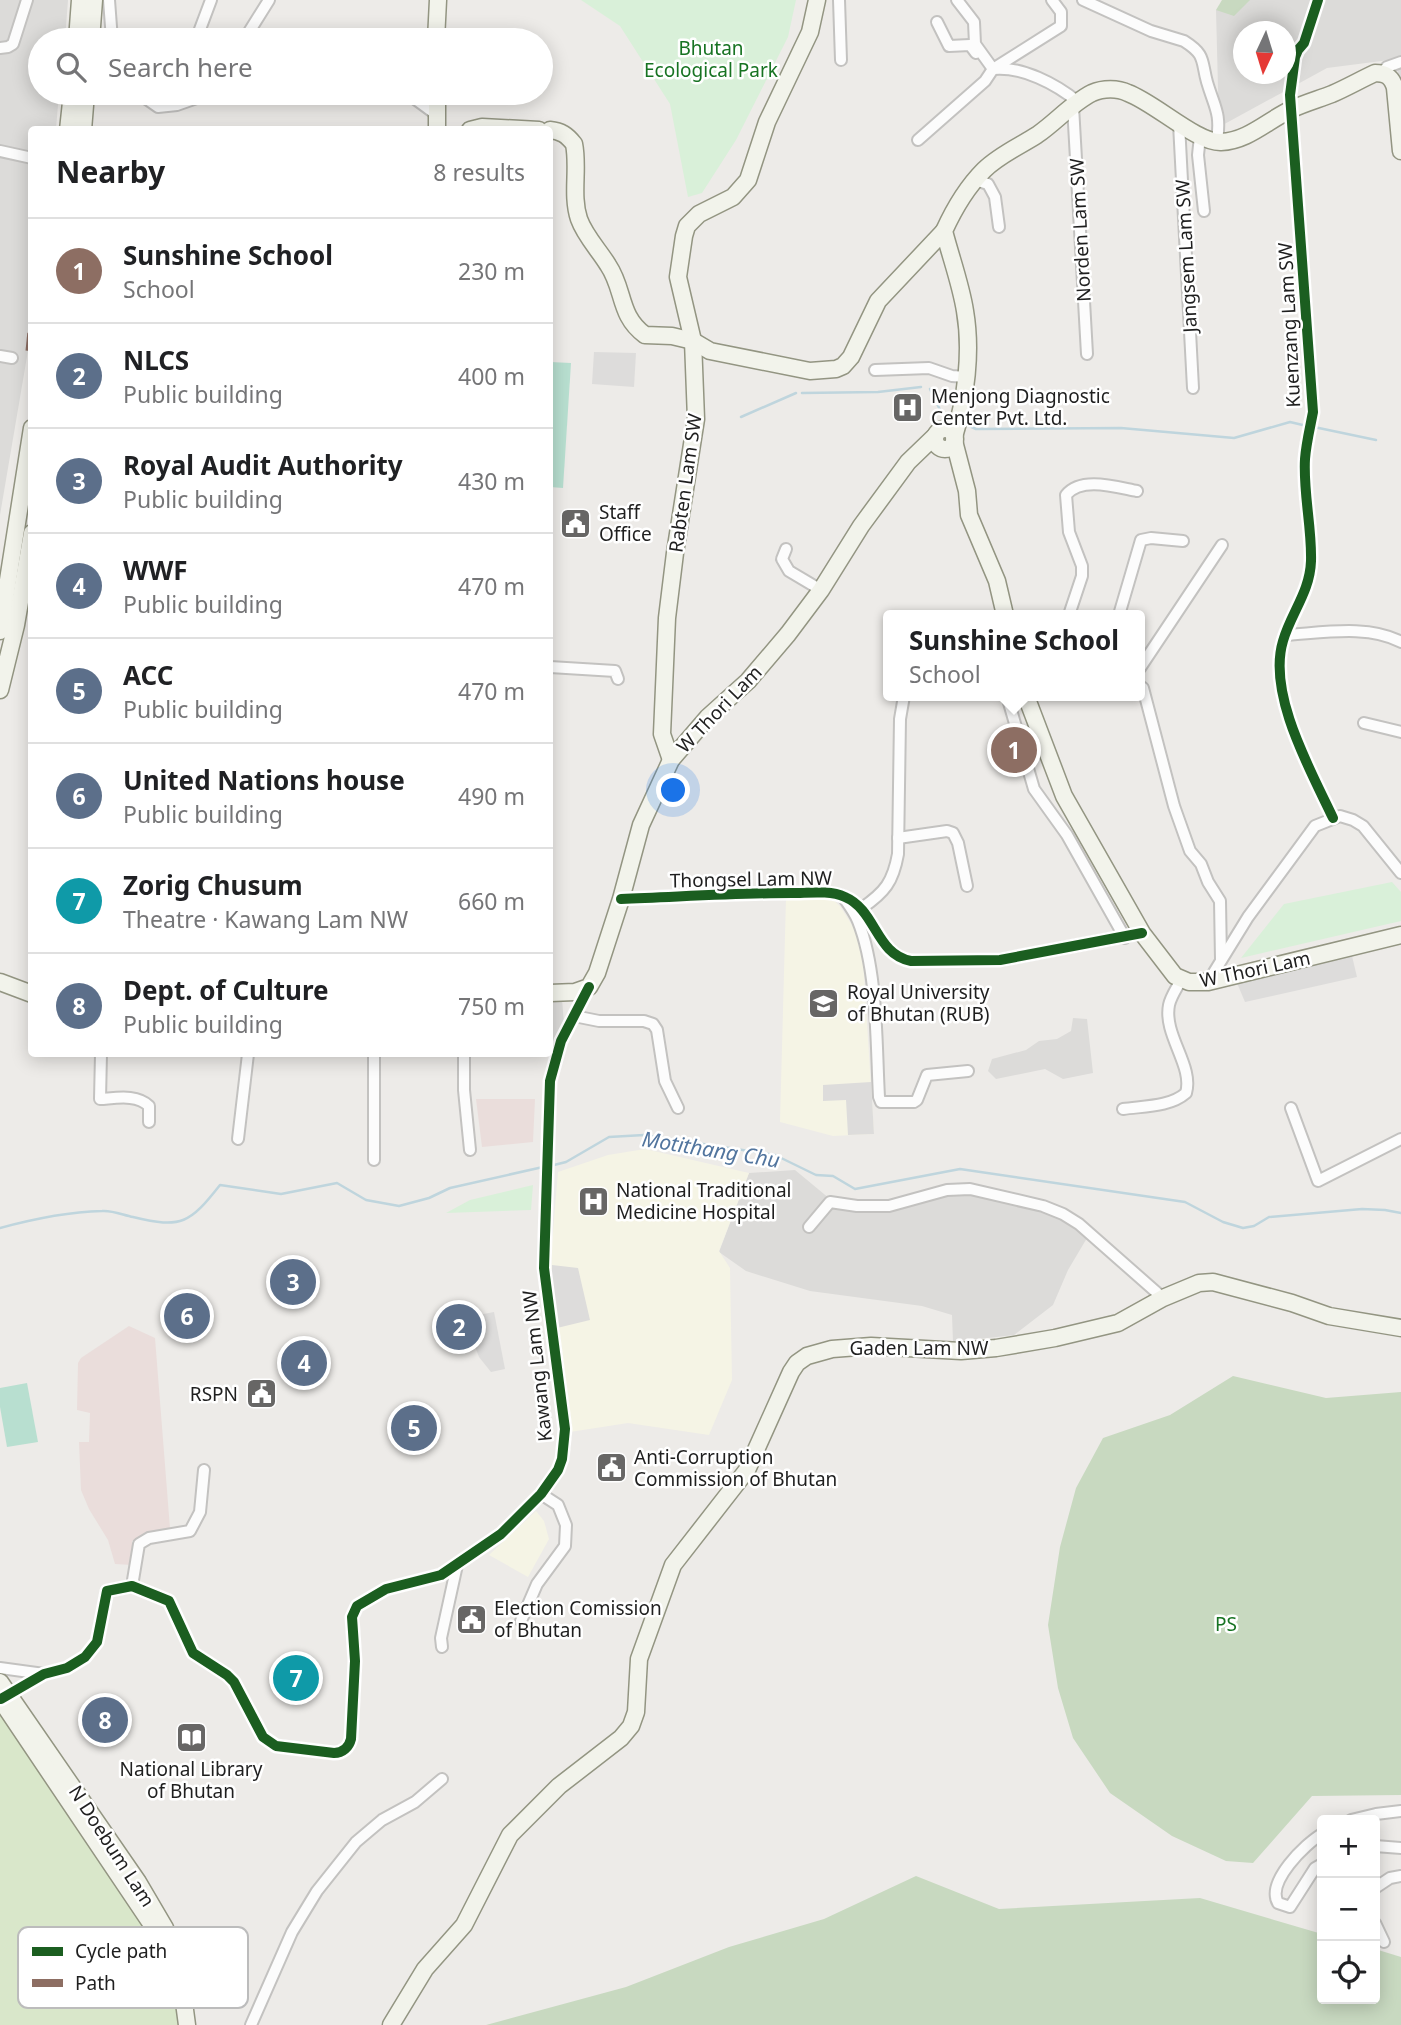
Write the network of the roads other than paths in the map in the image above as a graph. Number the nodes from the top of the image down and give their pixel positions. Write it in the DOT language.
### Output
graph roads {
  1 [pos="27,0"];
  2 [pos="80,0"];
  3 [pos="94,0"];
  4 [pos="109,0"];
  5 [pos="211,0"];
  6 [pos="269,0"];
  7 [pos="438,0"];
  8 [pos="817,0"];
  9 [pos="839,0"];
  10 [pos="957,0"];
  11 [pos="1052,0"];
  12 [pos="1083,0"];
  13 [pos="1318,0"];
  14 [pos="937,22"];
  15 [pos="78,28"];
  16 [pos="92,28"];
  17 [pos="110,28"];
  18 [pos="200,28"];
  19 [pos="252,28"];
  20 [pos="437,28"];
  21 [pos="0,48"];
  22 [pos="841,60"];
  23 [pos="1401,62"];
  24 [pos="993,69"];
  25 [pos="1382,73"];
  26 [pos="1076,104"];
  27 [pos="71,105"];
  28 [pos="85,105"];
  29 [pos="155,105"];
  30 [pos="177,105"];
  31 [pos="420,105"];
  32 [pos="1293,108"];
  33 [pos="438,122"];
  34 [pos="1179,124"];
  35 [pos="68,126"];
  36 [pos="83,126"];
  37 [pos="553,130"];
  38 [pos="1200,136"];
  39 [pos="918,140"];
  40 [pos="1217,142"];
  41 [pos="0,151"];
  42 [pos="1401,151"];
  43 [pos="28,157"];
  44 [pos="975,180"];
  45 [pos="1204,211"];
  46 [pos="999,227"];
  47 [pos="944,232"];
  48 [pos="693,341"];
  49 [pos="1087,354"];
  50 [pos="0,356"];
  51 [pos="12,358"];
  52 [pos="875,370"];
  53 [pos="966,377"];
  54 [pos="1193,388"];
  55 [pos="945,440"];
  56 [pos="28,453"];
  57 [pos="1137,491"];
  58 [pos="1183,541"];
  59 [pos="1222,545"];
  60 [pos="786,549"];
  61 [pos="28,558"];
  62 [pos="821,590"];
  63 [pos="1004,610"];
  64 [pos="1071,610"];
  65 [pos="1120,610"];
  66 [pos="0,631"];
  67 [pos="1286,635"];
  68 [pos="1401,642"];
  69 [pos="1145,660"];
  70 [pos="553,667"];
  71 [pos="618,679"];
  72 [pos="0,690"];
  73 [pos="1145,696"];
  74 [pos="903,701"];
  75 [pos="1008,701"];
  76 [pos="1028,701"];
  77 [pos="1364,723"];
  78 [pos="1401,732"];
  79 [pos="671,760"];
  80 [pos="1333,818"];
  81 [pos="898,838"];
  82 [pos="1401,873"];
  83 [pos="967,886"];
  84 [pos="842,895"];
  85 [pos="621,899"];
  86 [pos="862,908"];
  87 [pos="1142,933"];
  88 [pos="1401,935"];
  89 [pos="1125,938"];
  90 [pos="1221,961"];
  91 [pos="1181,980"];
  92 [pos="0,982"];
  93 [pos="1208,982"];
  94 [pos="589,988"];
  95 [pos="28,992"];
  96 [pos="553,993"];
  97 [pos="574,1016"];
  98 [pos="101,1057"];
  99 [pos="248,1057"];
  100 [pos="374,1057"];
  101 [pos="464,1057"];
  102 [pos="968,1071"];
  103 [pos="678,1108"];
  104 [pos="1291,1108"];
  105 [pos="1123,1109"];
  106 [pos="149,1122"];
  107 [pos="238,1139"];
  108 [pos="1401,1139"];
  109 [pos="470,1150"];
  110 [pos="374,1160"];
  111 [pos="809,1227"];
  112 [pos="1163,1298"];
  113 [pos="1401,1328"];
  114 [pos="204,1470"];
  115 [pos="541,1494"];
  116 [pos="457,1565"];
  117 [pos="132,1586"];
  118 [pos="522,1621"];
  119 [pos="442,1647"];
  120 [pos="0,1668"];
  121 [pos="44,1674"];
  122 [pos="2,1693"];
  123 [pos="442,1779"];
  124 [pos="1401,1811"];
  125 [pos="1372,1815"];
  126 [pos="1317,1838"];
  127 [pos="1380,1846"];
  128 [pos="1401,1848"];
  129 [pos="1317,1867"];
  130 [pos="1401,1875"];
  131 [pos="1380,1885"];
  132 [pos="153,1927"];
  133 [pos="164,1927"];
  134 [pos="1380,1934"];
  135 [pos="1384,1942"];
  136 [pos="251,2025"];
  137 [pos="391,2025"];
  1 -- 21 [label="street"];
  2 -- 15 [label="main road"];
  3 -- 16 [label="main road"];
  4 -- 17 [label="street"];
  5 -- 18 [label="street"];
  6 -- 19 [label="street"];
  7 -- 20 [label="main road"];
  8 -- 48 [label="main road, Rabten Lam SW"];
  9 -- 22 [label="street"];
  10 -- 24 [label="street"];
  11 -- 24 [label="street"];
  12 -- 40 [label="street"];
  13 -- 32 [label="street, Kuenzang Lam SW"];
  14 -- 24 [label="street"];
  23 -- 25 [label="street"];
  24 -- 26 [label="street"];
  24 -- 39 [label="street"];
  25 -- 32 [label="main road"];
  25 -- 42 [label="main road"];
  26 -- 34 [label="main road"];
  26 -- 44 [label="main road"];
  26 -- 49 [label="street, Norden Lam SW"];
  27 -- 35 [label="main road"];
  28 -- 36 [label="main road"];
  29 -- 30 [label="street"];
  31 -- 33 [label="street"];
  32 -- 40 [label="main road"];
  32 -- 67 [label="street, Kuenzang Lam SW"];
  34 -- 38 [label="main road"];
  34 -- 54 [label="street, Jangsem Lam SW"];
  37 -- 48 [label="main road"];
  38 -- 40 [label="main road"];
  38 -- 45 [label="street"];
  41 -- 43 [label="street"];
  44 -- 46 [label="street"];
  44 -- 47 [label="main road"];
  47 -- 48 [label="main road"];
  47 -- 53 [label="main road"];
  48 -- 79 [label="main road, Rabten Lam SW"];
  50 -- 51 [label="street"];
  52 -- 53 [label="street"];
  53 -- 55 [label="main road"];
  55 -- 62 [label="main road, W Thori Lam"];
  55 -- 63 [label="main road"];
  56 -- 66 [label="main road"];
  57 -- 64 [label="street"];
  58 -- 65 [label="street"];
  59 -- 69 [label="street"];
  60 -- 62 [label="street"];
  61 -- 72 [label="main road"];
  62 -- 79 [label="main road, W Thori Lam"];
  67 -- 68 [label="street"];
  67 -- 80 [label="street, Kuenzang Lam SW"];
  70 -- 71 [label="street"];
  73 -- 90 [label="street"];
  74 -- 81 [label="street"];
  75 -- 89 [label="street"];
  76 -- 87 [label="main road, W Thori Lam"];
  77 -- 78 [label="street"];
  79 -- 85 [label="main road, W Thori Lam"];
  80 -- 82 [label="street"];
  80 -- 90 [label="street"];
  81 -- 83 [label="street"];
  81 -- 86 [label="street"];
  84 -- 85 [label="street, Thongsel Lam NW"];
  84 -- 86 [label="street, Thongsel Lam NW"];
  84 -- 102 [label="street"];
  85 -- 94 [label="main road, W Thori Lam"];
  86 -- 89 [label="street, Thongsel Lam NW"];
  87 -- 89 [label="street, Thongsel Lam NW"];
  87 -- 91 [label="main road, W Thori Lam"];
  88 -- 93 [label="main road, W Thori Lam"];
  90 -- 93 [label="street"];
  91 -- 93 [label="main road, W Thori Lam"];
  91 -- 105 [label="street"];
  92 -- 95 [label="main road"];
  94 -- 96 [label="main road"];
  94 -- 97 [label="street, Kawang Lam NW"];
  97 -- 103 [label="street"];
  97 -- 115 [label="street, Kawang Lam NW"];
  98 -- 106 [label="street"];
  99 -- 107 [label="street"];
  100 -- 110 [label="street"];
  101 -- 109 [label="street"];
  104 -- 108 [label="street"];
  111 -- 112 [label="street"];
  112 -- 113 [label="main road, Gaden Lam NW"];
  112 -- 137 [label="main road, Gaden Lam NW"];
  114 -- 117 [label="street"];
  115 -- 116 [label="street, Kawang Lam NW"];
  115 -- 118 [label="street"];
  116 -- 117 [label="street, Kawang Lam NW"];
  116 -- 119 [label="street"];
  117 -- 121 [label="street"];
  120 -- 121 [label="street"];
  121 -- 122 [label="street"];
  122 -- 132 [label="main road, N Doebum Lam"];
  122 -- 133 [label="main road, N Doebum Lam"];
  123 -- 136 [label="street"];
  124 -- 125 [label="street"];
  126 -- 129 [label="street"];
  127 -- 128 [label="street"];
  130 -- 131 [label="street"];
  134 -- 135 [label="street"];
}
